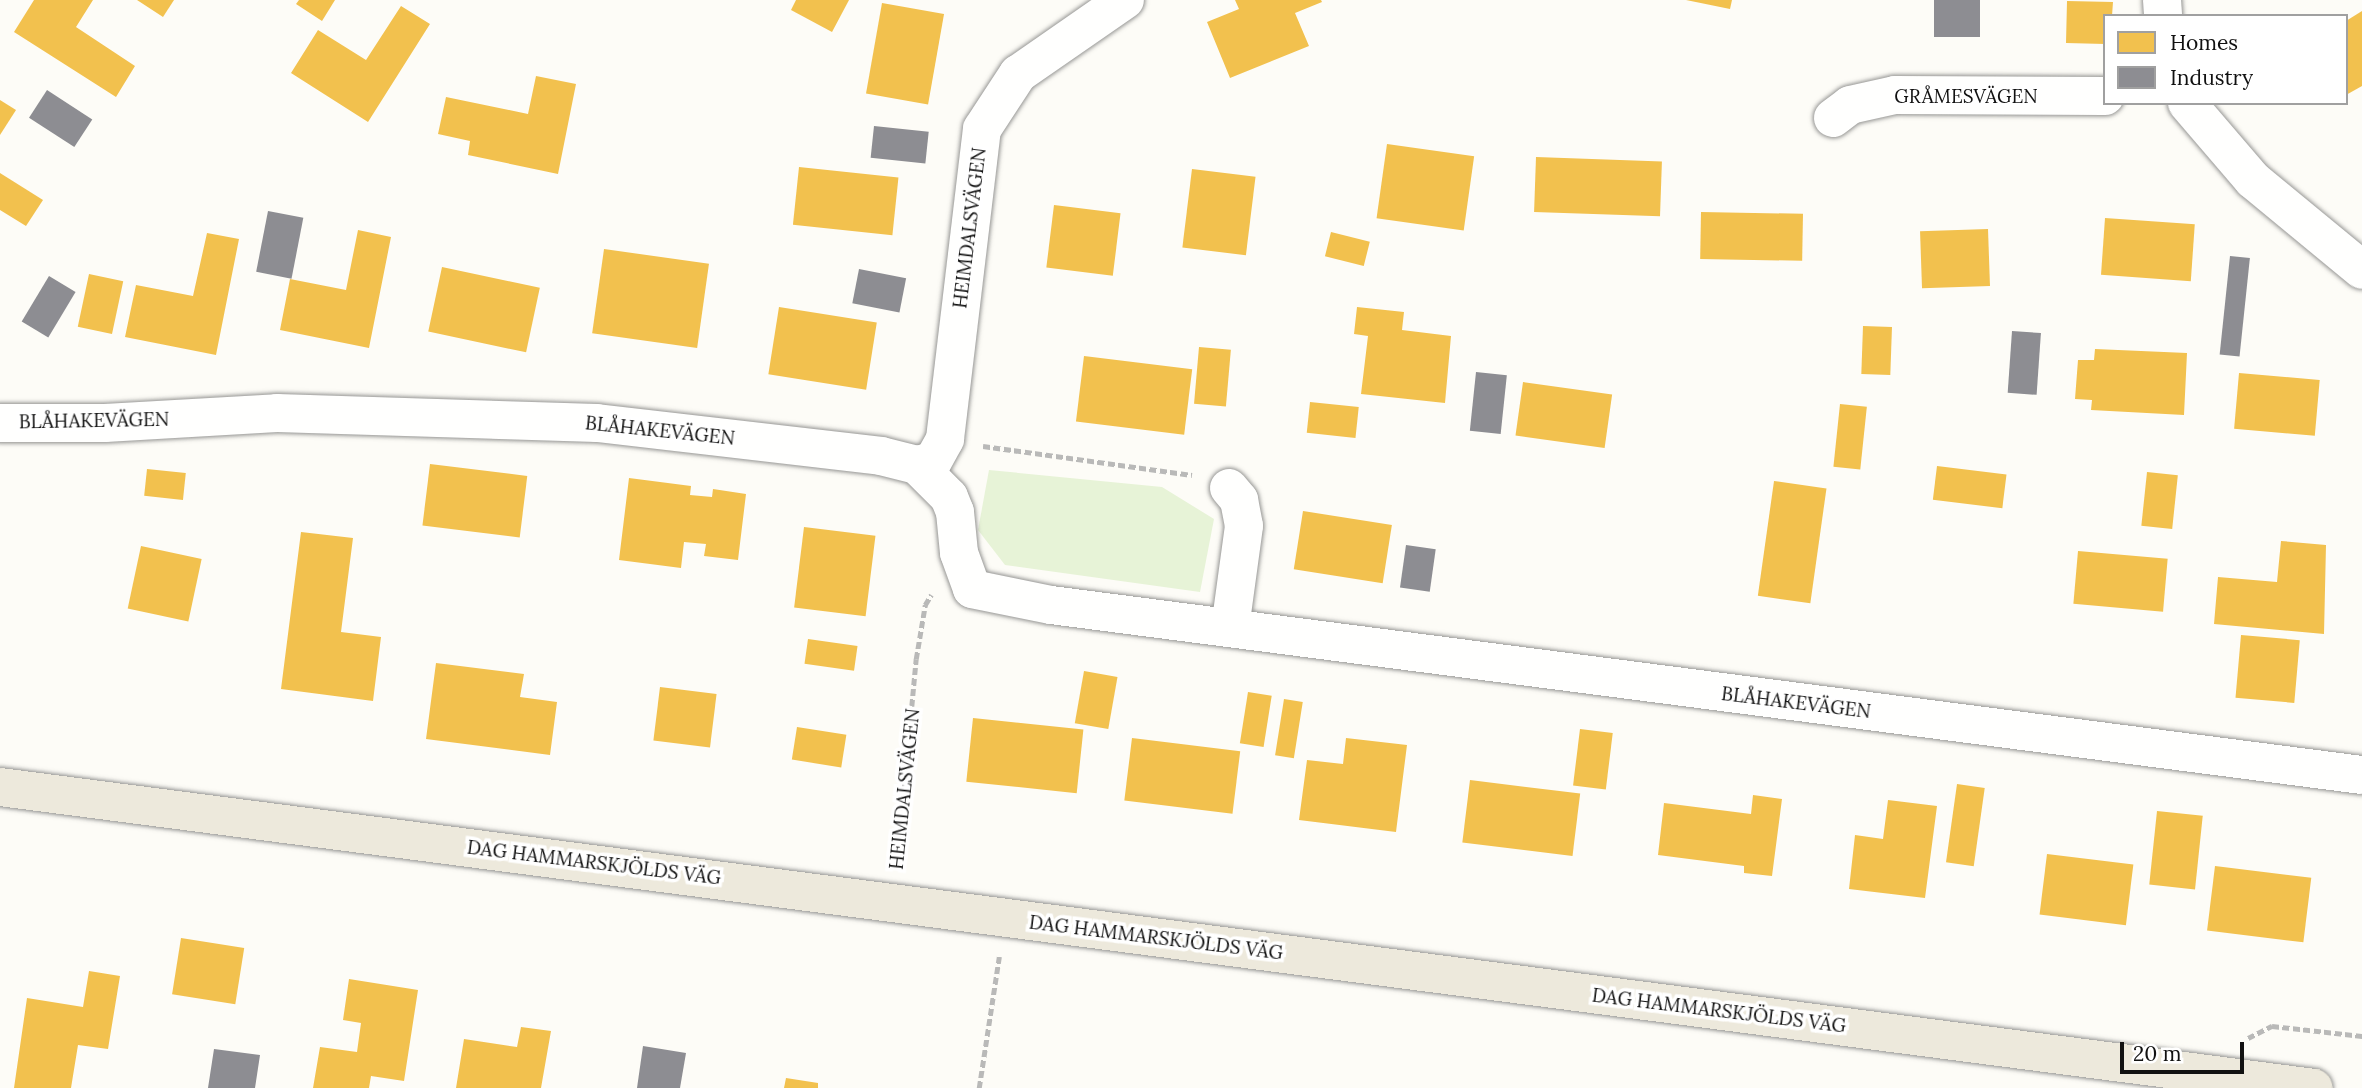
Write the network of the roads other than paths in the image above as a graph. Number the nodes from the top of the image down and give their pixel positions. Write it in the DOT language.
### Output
graph roads {
  1 [pos="1125,0"];
  2 [pos="2103,96"];
  3 [pos="2189,105"];
  4 [pos="1833,118"];
  5 [pos="2362,270"];
  6 [pos="0,423"];
  7 [pos="917,465"];
  8 [pos="1229,488"];
  9 [pos="1230,628"];
  10 [pos="2362,775"];
  11 [pos="0,787"];
  12 [pos="2313,1088"];
  1 -- 7 [label="street, HEIMDALSVÄGEN"];
  2 -- 4 [label="street, GRÅMESVÄGEN"];
  3 -- 5 [label="street"];
  6 -- 7 [label="street, BLÅHAKEVÄGEN"];
  7 -- 9 [label="street, BLÅHAKEVÄGEN"];
  8 -- 9 [label="street"];
  9 -- 10 [label="street, BLÅHAKEVÄGEN"];
  11 -- 12 [label="main road, DAG HAMMARSKJÖLDS VÄG"];
}
